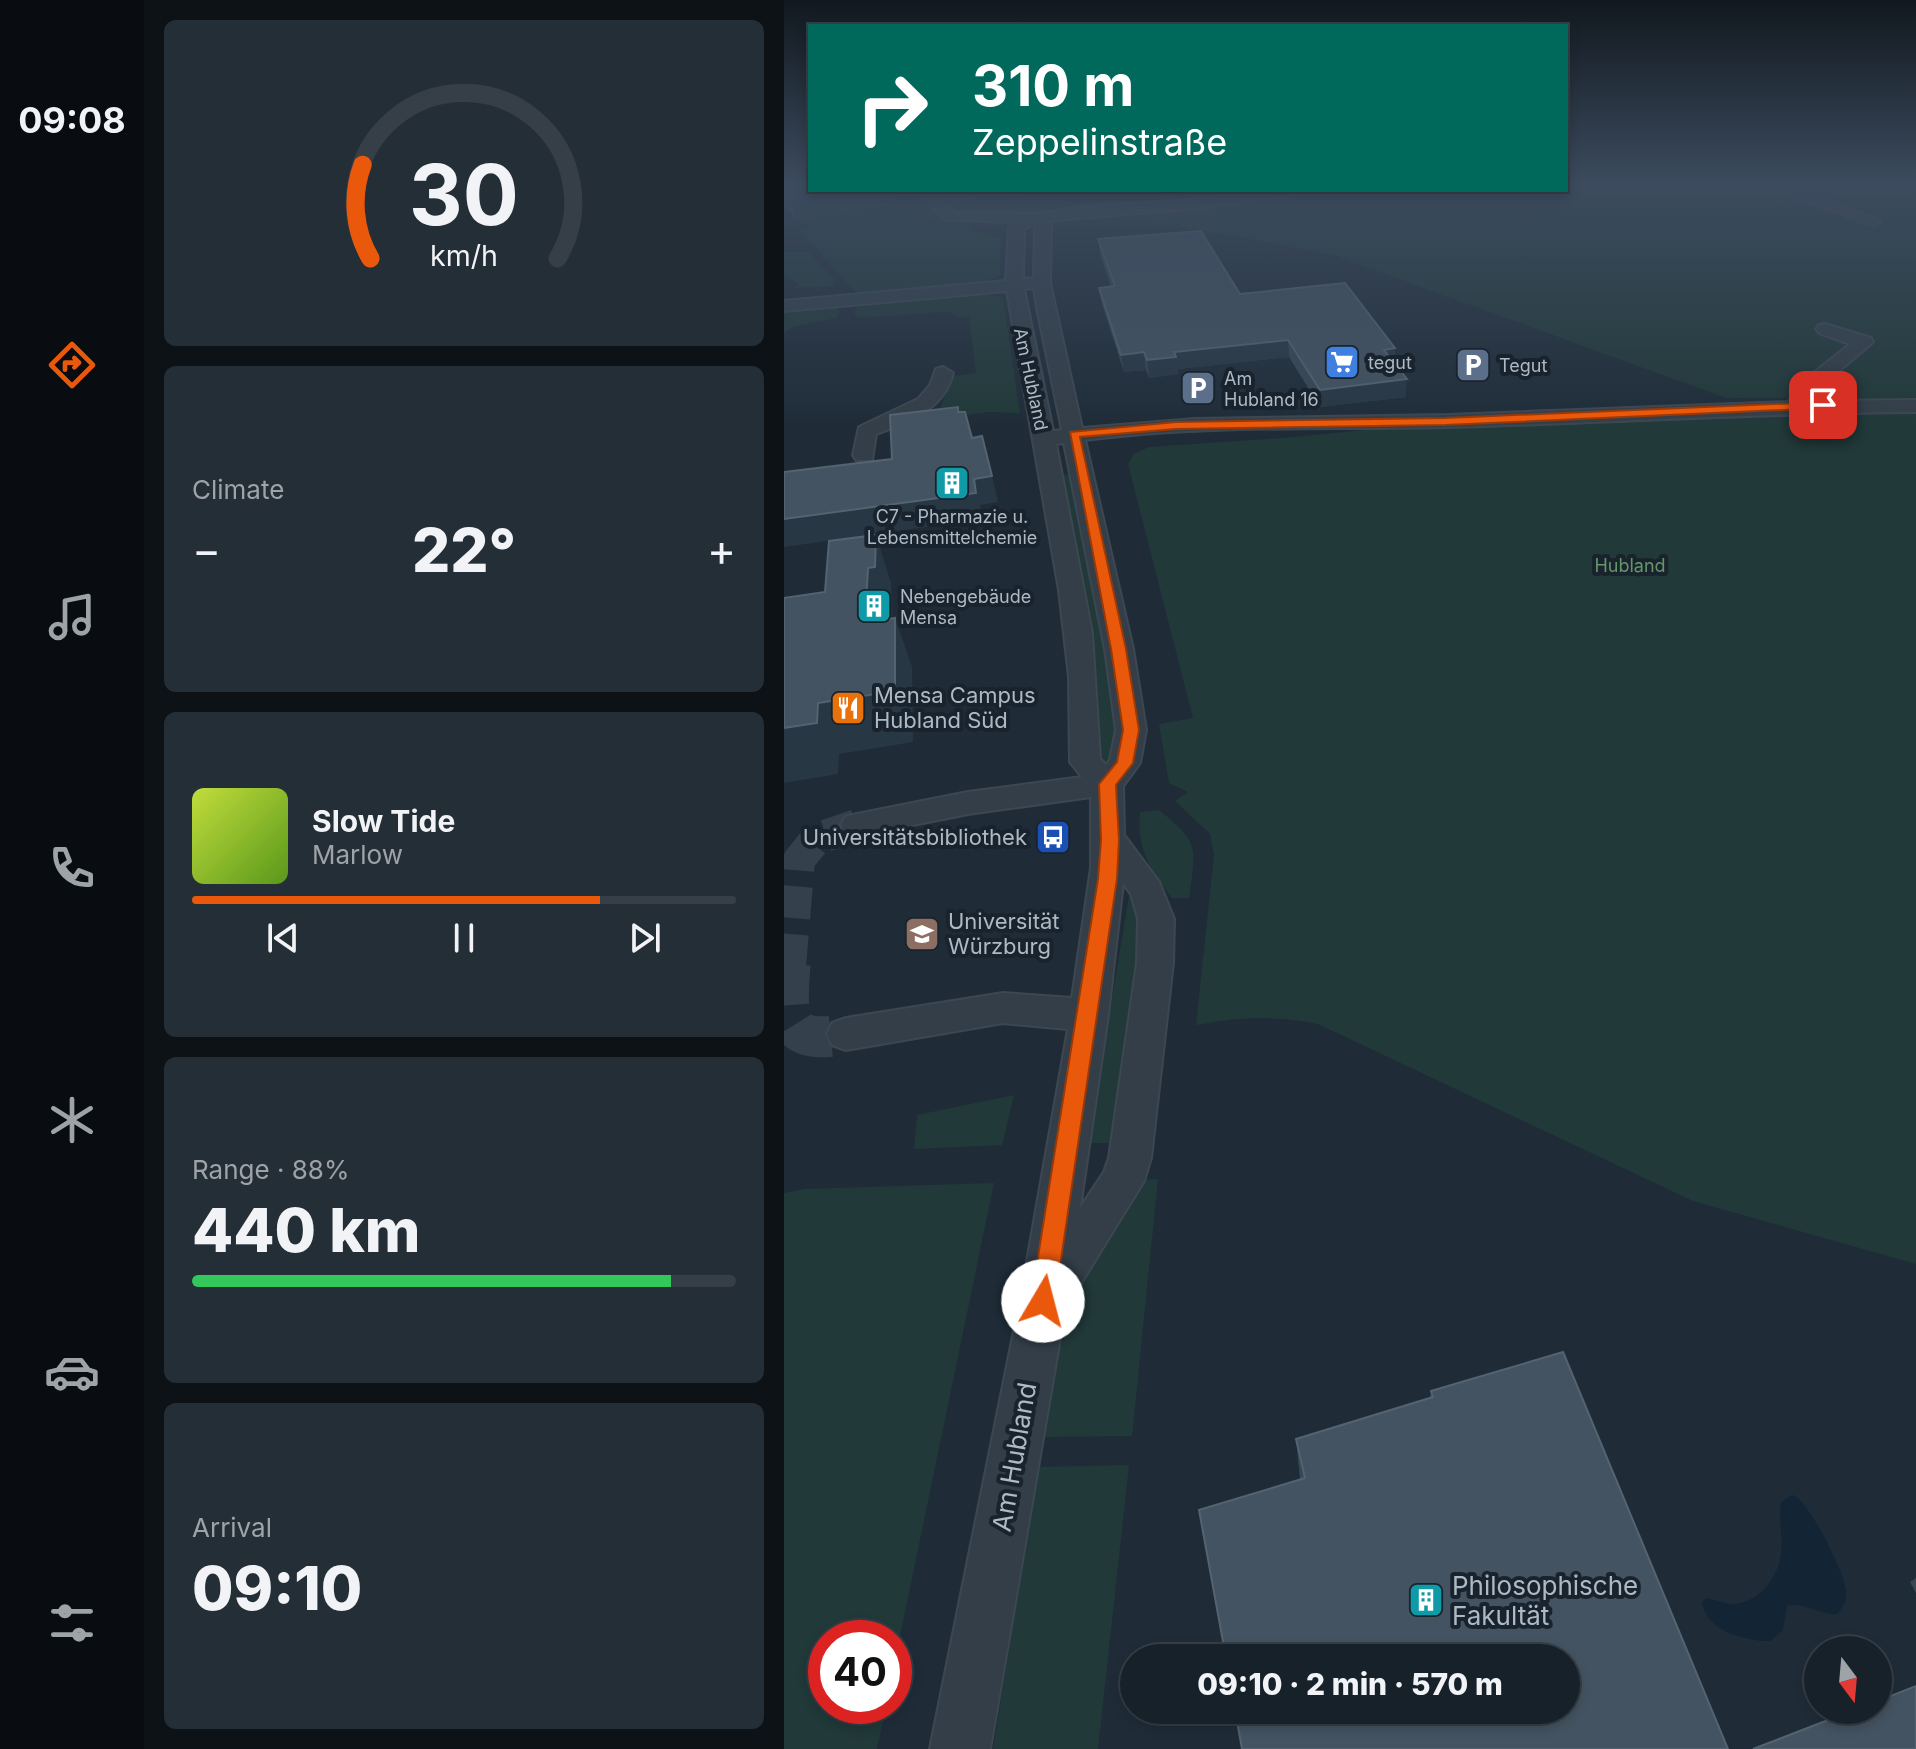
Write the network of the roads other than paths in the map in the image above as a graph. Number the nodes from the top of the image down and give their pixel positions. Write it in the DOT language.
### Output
graph roads {
  1 [pos="1015,264"];
  2 [pos="1042,264"];
  3 [pos="1042,283"];
  4 [pos="1014,285"];
  5 [pos="784,306"];
  6 [pos="1825,329"];
  7 [pos="943,373"];
  8 [pos="1796,405"];
  9 [pos="1916,406"];
  10 [pos="1074,434"];
  11 [pos="1044,439"];
  12 [pos="864,455"];
  13 [pos="1107,784"];
  14 [pos="858,818"];
  15 [pos="1110,840"];
  16 [pos="1089,1015"];
  17 [pos="846,1034"];
  18 [pos="1043,1301"];
  19 [pos="960,1749"];
  1 -- 4 [label="street, Am Hubland"];
  2 -- 3 [label="street, Am Hubland"];
  3 -- 4 [label="street"];
  3 -- 10 [label="street, Am Hubland"];
  4 -- 5 [label="street"];
  4 -- 11 [label="street, Am Hubland"];
  6 -- 8 [label="street"];
  7 -- 12 [label="street"];
  8 -- 9 [label="street"];
  8 -- 10 [label="street"];
  10 -- 11 [label="street, Am Hubland"];
  10 -- 13 [label="street, Am Hubland"];
  11 -- 13 [label="street, Am Hubland"];
  13 -- 14 [label="street"];
  13 -- 15 [label="street, Am Hubland"];
  15 -- 16 [label="street, Am Hubland"];
  15 -- 18 [label="street"];
  16 -- 17 [label="street"];
  16 -- 18 [label="street, Am Hubland"];
  18 -- 19 [label="street, Am Hubland"];
}
